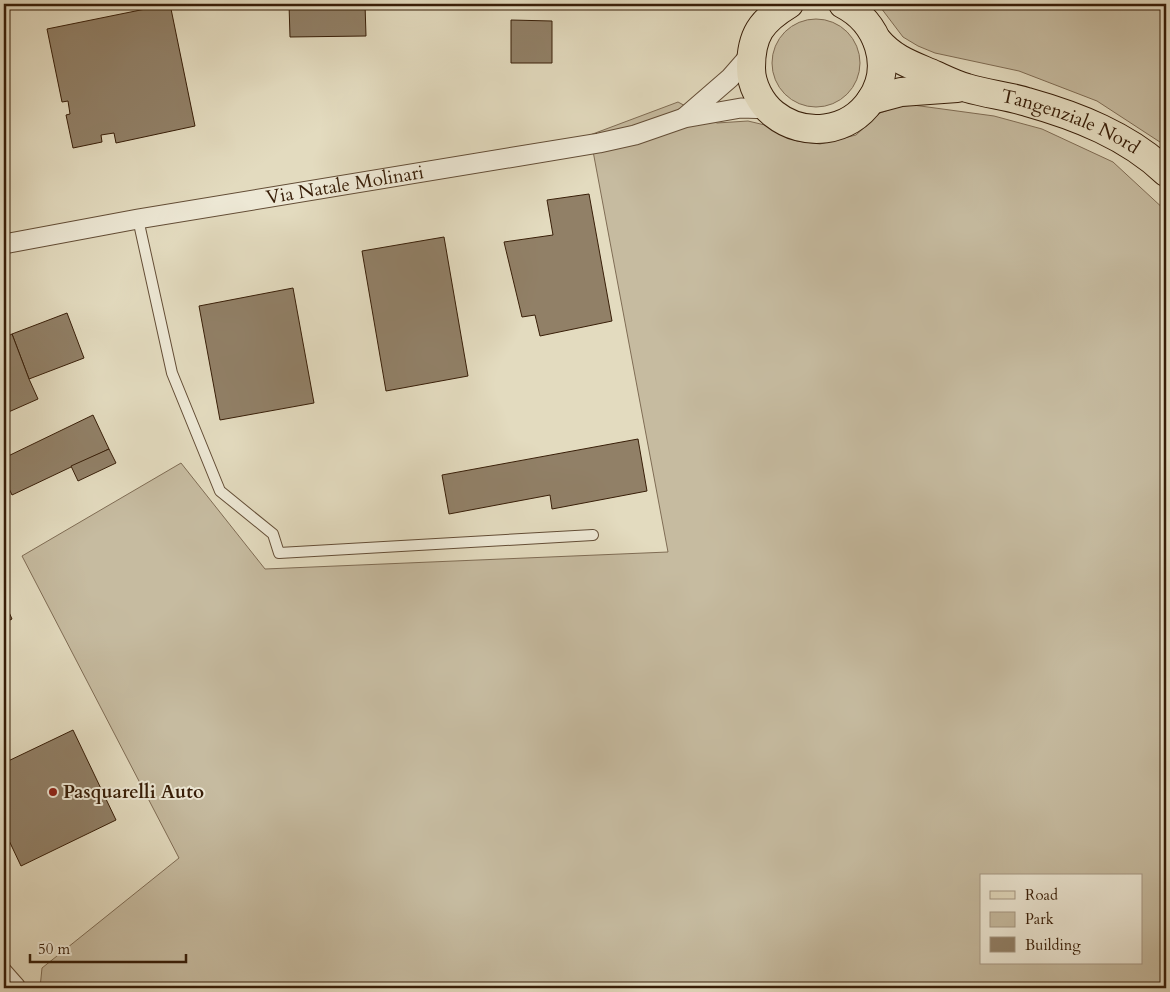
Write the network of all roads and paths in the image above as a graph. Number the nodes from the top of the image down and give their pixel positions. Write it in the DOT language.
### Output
graph roads {
  1 [pos="843,4"];
  2 [pos="778,7"];
  3 [pos="877,40"];
  4 [pos="751,54"];
  5 [pos="966,88"];
  6 [pos="871,100"];
  7 [pos="768,109"];
  8 [pos="684,118"];
  9 [pos="1166,172"];
  10 [pos="138,219"];
  11 [pos="4,244"];
  12 [pos="593,535"];
  13 [pos="4,967"];
  14 [pos="18,988"];
  1 -- 3 [label="main road"];
  2 -- 4 [label="main road"];
  3 -- 5 [label="main road, Tangenziale Nord"];
  3 -- 6 [label="main road"];
  4 -- 7 [label="main road"];
  4 -- 8 [label="street, Via Natale Molinari"];
  5 -- 6 [label="main road, Tangenziale Nord"];
  5 -- 9 [label="main road, Tangenziale Nord"];
  6 -- 7 [label="main road"];
  7 -- 8 [label="street, Via Natale Molinari"];
  8 -- 10 [label="street, Via Natale Molinari"];
  10 -- 11 [label="street, Via Natale Molinari"];
  10 -- 12 [label="lane"];
  13 -- 14 [label="lane"];
}
